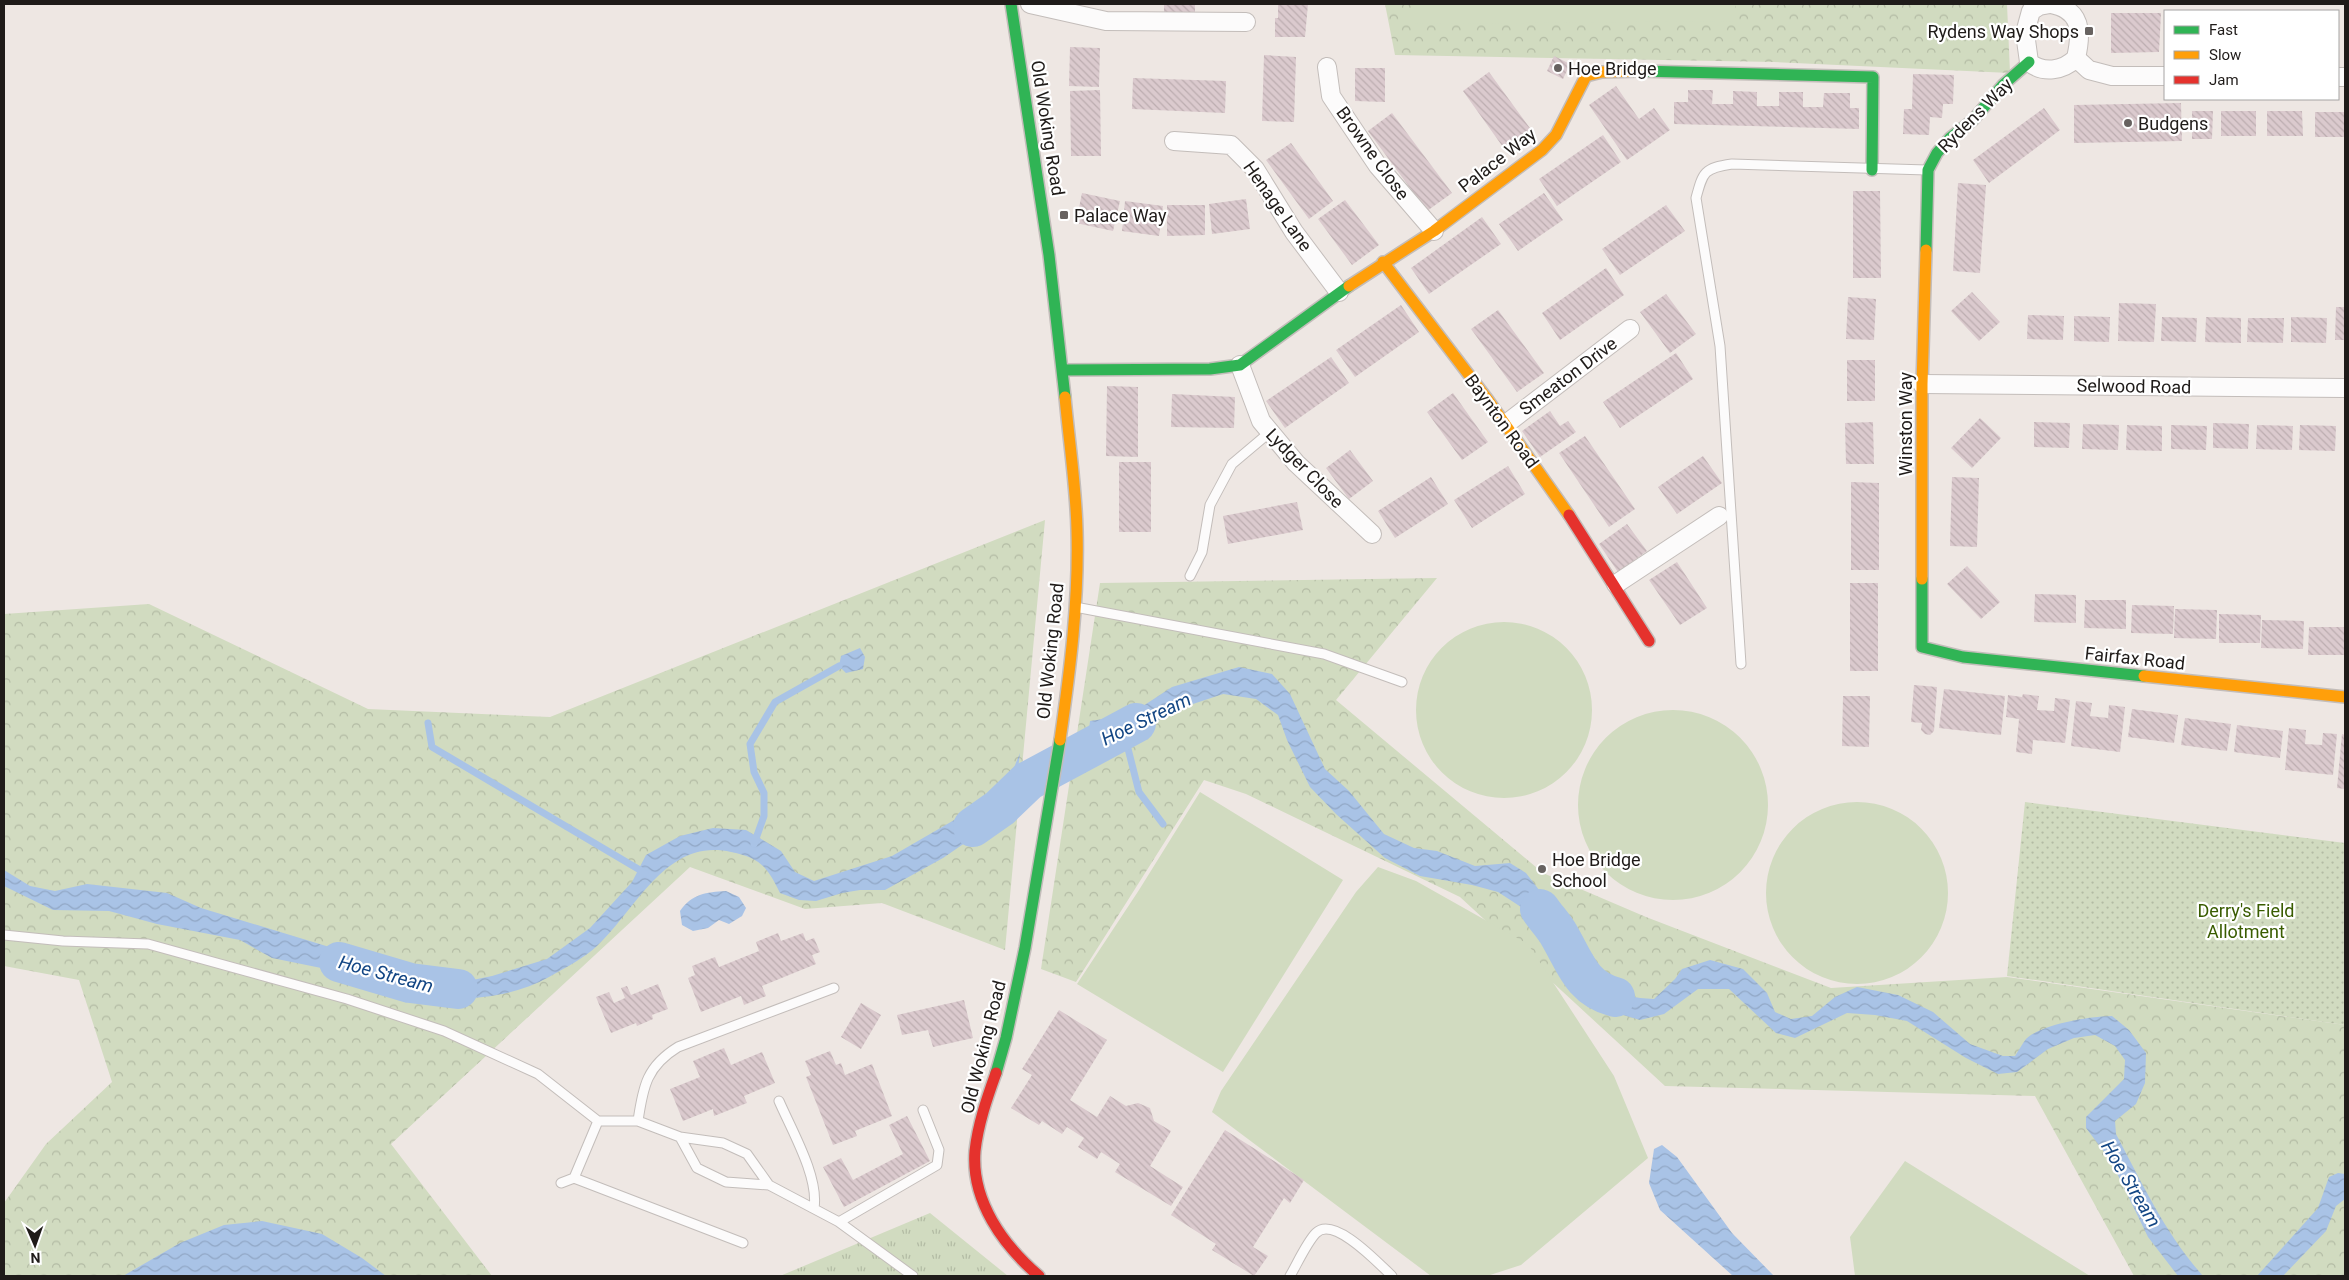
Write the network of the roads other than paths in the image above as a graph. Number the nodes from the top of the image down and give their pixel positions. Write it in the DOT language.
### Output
graph roads {
  1 [pos="1011,4"];
  2 [pos="1030,4"];
  3 [pos="2052,5"];
  4 [pos="1246,22"];
  5 [pos="2076,58"];
  6 [pos="2029,62"];
  7 [pos="1327,67"];
  8 [pos="2164,76"];
  9 [pos="1174,141"];
  10 [pos="1872,170"];
  11 [pos="1928,170"];
  12 [pos="1928,202"];
  13 [pos="1434,231"];
  14 [pos="1383,262"];
  15 [pos="1338,292"];
  16 [pos="1630,329"];
  17 [pos="1240,365"];
  18 [pos="1063,370"];
  19 [pos="1922,384"];
  20 [pos="2345,388"];
  21 [pos="1506,424"];
  22 [pos="1270,432"];
  23 [pos="1719,516"];
  24 [pos="1372,534"];
  25 [pos="1190,576"];
  26 [pos="1616,584"];
  27 [pos="1074,606"];
  28 [pos="1649,641"];
  29 [pos="1922,647"];
  30 [pos="1741,664"];
  31 [pos="1402,682"];
  32 [pos="2345,697"];
  33 [pos="4,935"];
  34 [pos="834,988"];
  35 [pos="779,1101"];
  36 [pos="924,1110"];
  37 [pos="598,1121"];
  38 [pos="638,1121"];
  39 [pos="680,1137"];
  40 [pos="574,1178"];
  41 [pos="561,1183"];
  42 [pos="769,1185"];
  43 [pos="814,1208"];
  44 [pos="839,1222"];
  45 [pos="743,1243"];
  46 [pos="913,1276"];
  47 [pos="1039,1276"];
  48 [pos="1290,1276"];
  49 [pos="1392,1276"];
  1 -- 18 [label="street, Old Woking Road"];
  2 -- 4 [label="street"];
  3 -- 5 [label="street"];
  3 -- 6 [label="street"];
  5 -- 6 [label="street"];
  5 -- 8 [label="street"];
  6 -- 11 [label="street, Rydens Way"];
  7 -- 13 [label="street, Browne Close"];
  9 -- 15 [label="street, Henage Lane"];
  10 -- 11 [label="lane"];
  10 -- 13 [label="street, Palace Way"];
  10 -- 30 [label="lane"];
  11 -- 12 [label="street, Rydens Way"];
  12 -- 19 [label="street, Winston Way"];
  13 -- 14 [label="street, Palace Way"];
  14 -- 15 [label="street, Palace Way"];
  14 -- 21 [label="street, Baynton Road"];
  15 -- 17 [label="street, Palace Way"];
  16 -- 21 [label="street, Smeaton Drive"];
  17 -- 18 [label="street, Palace Way"];
  17 -- 22 [label="street, Lydger Close"];
  18 -- 27 [label="street, Old Woking Road"];
  19 -- 20 [label="street, Selwood Road"];
  19 -- 29 [label="street, Winston Way"];
  21 -- 26 [label="street, Baynton Road"];
  22 -- 24 [label="street, Lydger Close"];
  22 -- 25 [label="lane"];
  23 -- 26 [label="street"];
  26 -- 28 [label="street, Baynton Road"];
  27 -- 31 [label="lane"];
  27 -- 47 [label="street, Old Woking Road"];
  29 -- 32 [label="street, Fairfax Road"];
  33 -- 37 [label="lane"];
  34 -- 38 [label="lane"];
  35 -- 43 [label="lane"];
  36 -- 44 [label="lane"];
  37 -- 38 [label="lane"];
  37 -- 40 [label="lane"];
  38 -- 39 [label="lane"];
  39 -- 42 [label="lane"];
  39 -- 42 [label="lane"];
  40 -- 41 [label="lane"];
  40 -- 45 [label="lane"];
  42 -- 43 [label="lane"];
  43 -- 44 [label="lane"];
  44 -- 46 [label="lane"];
  48 -- 49 [label="lane"];
}
